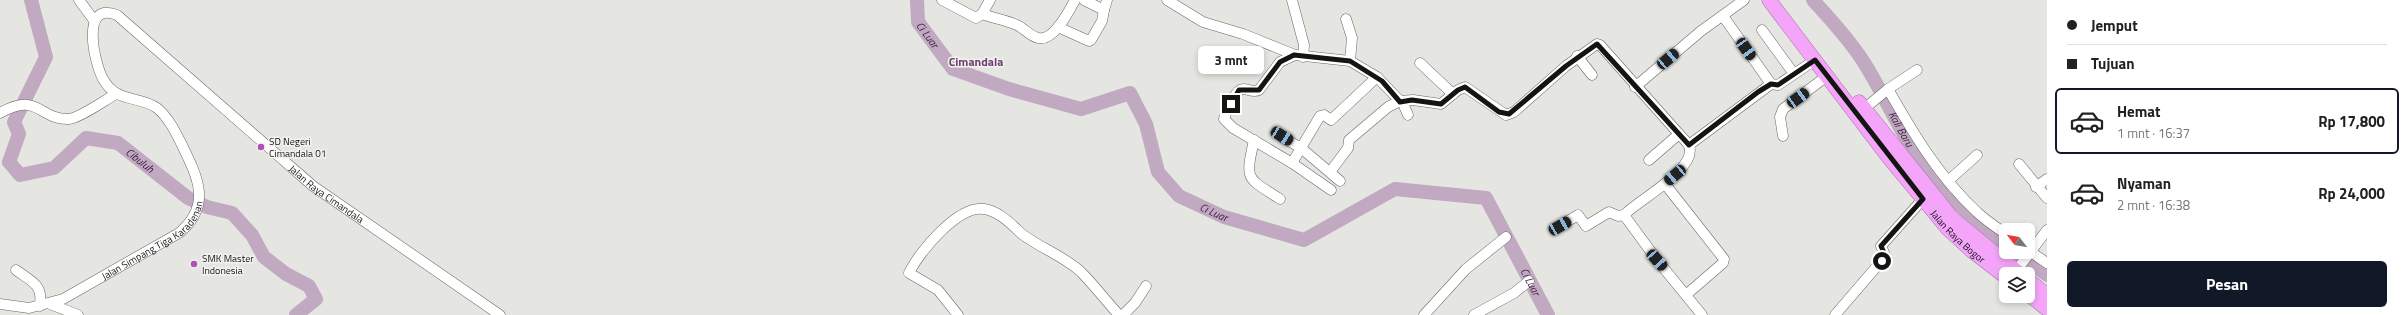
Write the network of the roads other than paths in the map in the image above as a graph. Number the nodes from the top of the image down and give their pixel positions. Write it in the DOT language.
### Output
graph roads {
  1 [pos="79,0"];
  2 [pos="942,0"];
  3 [pos="990,0"];
  4 [pos="1075,0"];
  5 [pos="1084,0"];
  6 [pos="1167,0"];
  7 [pos="1292,0"];
  8 [pos="1744,0"];
  9 [pos="1769,0"];
  10 [pos="1781,0"];
  11 [pos="1105,5"];
  12 [pos="982,14"];
  13 [pos="1722,16"];
  14 [pos="93,19"];
  15 [pos="1346,19"];
  16 [pos="1058,27"];
  17 [pos="1762,30"];
  18 [pos="1299,56"];
  19 [pos="1577,56"];
  20 [pos="1815,60"];
  21 [pos="1350,61"];
  22 [pos="1420,63"];
  23 [pos="1917,70"];
  24 [pos="1794,74"];
  25 [pos="1592,75"];
  26 [pos="1827,76"];
  27 [pos="1377,77"];
  28 [pos="1771,84"];
  29 [pos="1635,87"];
  30 [pos="1887,90"];
  31 [pos="116,94"];
  32 [pos="1453,94"];
  33 [pos="1401,101"];
  34 [pos="1867,107"];
  35 [pos="0,113"];
  36 [pos="1408,116"];
  37 [pos="1679,134"];
  38 [pos="1282,136"];
  39 [pos="1783,136"];
  40 [pos="1254,140"];
  41 [pos="1689,145"];
  42 [pos="1301,148"];
  43 [pos="1977,155"];
  44 [pos="1649,160"];
  45 [pos="1292,163"];
  46 [pos="2019,164"];
  47 [pos="1330,172"];
  48 [pos="2047,179"];
  49 [pos="1948,181"];
  50 [pos="1340,182"];
  51 [pos="1664,184"];
  52 [pos="2036,187"];
  53 [pos="1331,190"];
  54 [pos="2047,198"];
  55 [pos="1280,199"];
  56 [pos="1923,199"];
  57 [pos="1624,215"];
  58 [pos="1558,227"];
  59 [pos="1999,229"];
  60 [pos="2047,230"];
  61 [pos="1506,237"];
  62 [pos="2035,245"];
  63 [pos="2035,256"];
  64 [pos="2047,263"];
  65 [pos="2010,267"];
  66 [pos="2011,267"];
  67 [pos="16,270"];
  68 [pos="1529,281"];
  69 [pos="1146,286"];
  70 [pos="2035,286"];
  71 [pos="1687,294"];
  72 [pos="2047,295"];
  73 [pos="2035,300"];
  74 [pos="0,304"];
  75 [pos="50,304"];
  76 [pos="40,306"];
  77 [pos="2047,309"];
  78 [pos="78,315"];
  79 [pos="500,315"];
  80 [pos="958,315"];
  81 [pos="1119,315"];
  82 [pos="1123,315"];
  83 [pos="1424,315"];
  84 [pos="1474,315"];
  85 [pos="1702,315"];
  86 [pos="1835,315"];
  1 -- 14 [label="street"];
  2 -- 12 [label="street"];
  3 -- 12 [label="street"];
  4 -- 16 [label="street"];
  5 -- 11 [label="street"];
  6 -- 18 [label="street"];
  7 -- 18 [label="street"];
  8 -- 13 [label="street"];
  9 -- 20 [label="highway, Jalan Raya Bogor"];
  10 -- 34 [label="highway, Jalan Raya Bogor"];
  11 -- 16 [label="street"];
  12 -- 16 [label="street"];
  13 -- 28 [label="street"];
  13 -- 29 [label="street"];
  14 -- 31 [label="street"];
  14 -- 79 [label="street, Jalan Raya Cimandala"];
  15 -- 21 [label="street"];
  17 -- 24 [label="street"];
  18 -- 21 [label="street"];
  18 -- 40 [label="street"];
  19 -- 25 [label="street"];
  19 -- 29 [label="street"];
  19 -- 32 [label="street"];
  20 -- 24 [label="street"];
  20 -- 26 [label="highway, Jalan Raya Bogor"];
  21 -- 27 [label="street"];
  22 -- 32 [label="street"];
  23 -- 30 [label="street"];
  24 -- 28 [label="street"];
  26 -- 39 [label="street"];
  26 -- 56 [label="highway, Jalan Raya Bogor"];
  27 -- 33 [label="street"];
  27 -- 42 [label="street"];
  28 -- 41 [label="street"];
  29 -- 37 [label="street"];
  30 -- 34 [label="street"];
  30 -- 49 [label="street"];
  31 -- 35 [label="street"];
  31 -- 75 [label="street, Jalan Simpang Tiga Karadenan"];
  32 -- 33 [label="street"];
  33 -- 36 [label="street"];
  33 -- 47 [label="street"];
  34 -- 66 [label="highway, Jalan Raya Bogor"];
  37 -- 41 [label="street"];
  37 -- 44 [label="street"];
  38 -- 42 [label="street"];
  40 -- 45 [label="street"];
  40 -- 55 [label="street"];
  41 -- 51 [label="street"];
  42 -- 45 [label="street"];
  42 -- 47 [label="street"];
  43 -- 49 [label="street"];
  45 -- 53 [label="street"];
  46 -- 52 [label="street"];
  47 -- 50 [label="street"];
  48 -- 52 [label="street"];
  49 -- 59 [label="street"];
  51 -- 57 [label="street"];
  51 -- 71 [label="street"];
  52 -- 54 [label="street"];
  56 -- 65 [label="highway, Jalan Raya Bogor"];
  56 -- 86 [label="street"];
  57 -- 58 [label="street"];
  57 -- 71 [label="street"];
  60 -- 62 [label="street"];
  61 -- 83 [label="street"];
  63 -- 64 [label="street"];
  67 -- 76 [label="street"];
  68 -- 84 [label="street"];
  69 -- 82 [label="street"];
  70 -- 72 [label="highway"];
  71 -- 85 [label="street"];
  73 -- 77 [label="highway"];
  74 -- 76 [label="street, Jalan Simpang Tiga Karadenan"];
  75 -- 76 [label="street, Jalan Simpang Tiga Karadenan"];
  75 -- 78 [label="street"];
  80 -- 81 [label="street"];
}
